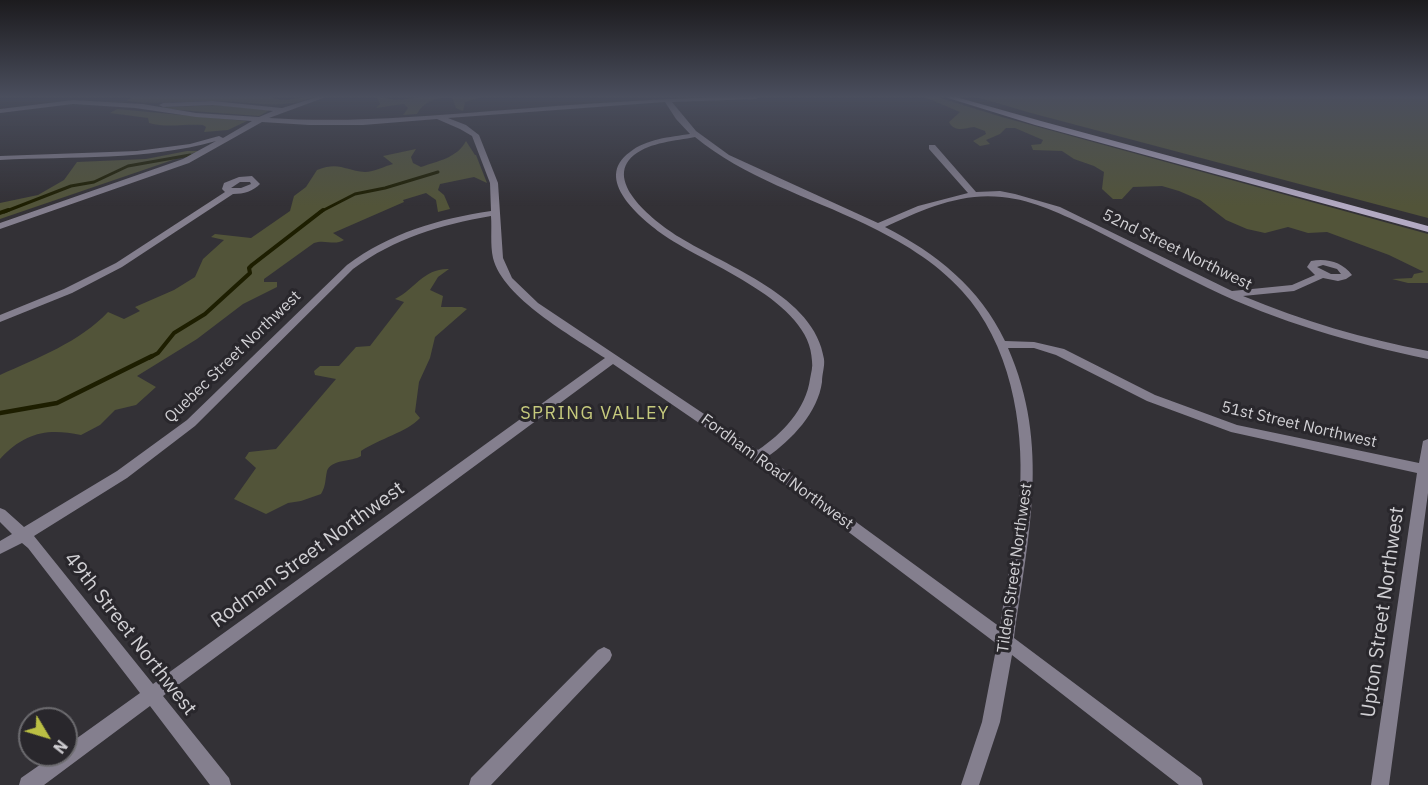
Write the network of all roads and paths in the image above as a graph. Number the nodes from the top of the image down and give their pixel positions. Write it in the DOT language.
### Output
graph roads {
  1 [pos="234,134"];
  2 [pos="235,134"];
  3 [pos="473,134"];
  4 [pos="1078,134"];
  5 [pos="1101,134"];
  6 [pos="696,135"];
  7 [pos="932,147"];
  8 [pos="0,158"];
  9 [pos="232,191"];
  10 [pos="974,195"];
  11 [pos="496,213"];
  12 [pos="1428,222"];
  13 [pos="0,226"];
  14 [pos="878,227"];
  15 [pos="1428,229"];
  16 [pos="1322,275"];
  17 [pos="1230,294"];
  18 [pos="0,319"];
  19 [pos="1002,344"];
  20 [pos="1428,355"];
  21 [pos="613,358"];
  22 [pos="1428,444"];
  23 [pos="758,457"];
  24 [pos="1424,469"];
  25 [pos="0,514"];
  26 [pos="24,534"];
  27 [pos="0,548"];
  28 [pos="1005,641"];
  29 [pos="604,655"];
  30 [pos="151,695"];
  31 [pos="28,785"];
  32 [pos="222,785"];
  33 [pos="478,785"];
  34 [pos="970,785"];
  35 [pos="1194,785"];
  36 [pos="1380,785"];
  1 -- 8 [label="street"];
  2 -- 13 [label="street"];
  3 -- 11 [label="street, Fordham Road Northwest"];
  4 -- 15 [label="main road"];
  5 -- 12 [label="main road"];
  6 -- 14 [label="street, Tilden Street Northwest"];
  6 -- 23 [label="street"];
  7 -- 10 [label="street"];
  9 -- 18 [label="street"];
  10 -- 14 [label="street"];
  10 -- 17 [label="street, 52nd Street Northwest"];
  11 -- 21 [label="street, Fordham Road Northwest"];
  11 -- 26 [label="street, Quebec Street Northwest"];
  14 -- 19 [label="street, Tilden Street Northwest"];
  16 -- 17 [label="street"];
  17 -- 20 [label="street, 52nd Street Northwest"];
  19 -- 24 [label="street, 51st Street Northwest"];
  19 -- 28 [label="street, Tilden Street Northwest"];
  21 -- 23 [label="street, Fordham Road Northwest"];
  21 -- 30 [label="street, Rodman Street Northwest"];
  22 -- 24 [label="street, Upton Street Northwest"];
  23 -- 28 [label="street, Fordham Road Northwest"];
  24 -- 36 [label="street, Upton Street Northwest"];
  25 -- 26 [label="street, 49th Street Northwest"];
  26 -- 27 [label="street, Quebec Street Northwest"];
  26 -- 30 [label="street, 49th Street Northwest"];
  28 -- 34 [label="street, Tilden Street Northwest"];
  28 -- 35 [label="street, Fordham Road Northwest"];
  29 -- 33 [label="street"];
  30 -- 31 [label="street, Rodman Street Northwest"];
  30 -- 32 [label="street, 49th Street Northwest"];
}
